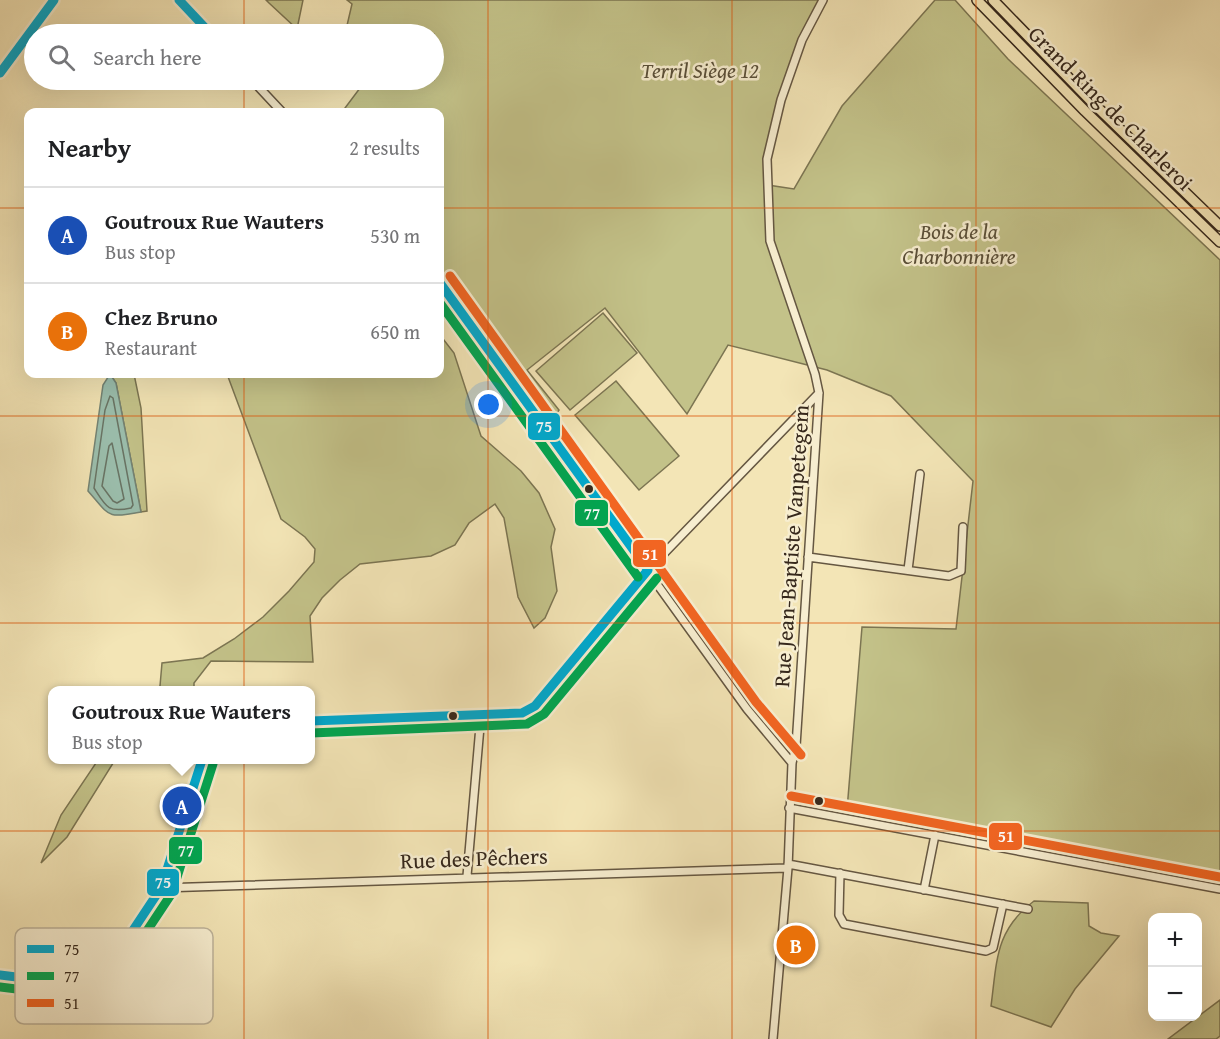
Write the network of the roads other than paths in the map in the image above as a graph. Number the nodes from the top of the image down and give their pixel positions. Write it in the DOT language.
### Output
graph roads {
  1 [pos="54,0"];
  2 [pos="179,0"];
  3 [pos="823,0"];
  4 [pos="977,0"];
  5 [pos="993,0"];
  6 [pos="36,24"];
  7 [pos="202,24"];
  8 [pos="24,41"];
  9 [pos="0,73"];
  10 [pos="261,90"];
  11 [pos="278,108"];
  12 [pos="1220,226"];
  13 [pos="1220,242"];
  14 [pos="444,289"];
  15 [pos="819,393"];
  16 [pos="920,474"];
  17 [pos="963,527"];
  18 [pos="808,557"];
  19 [pos="648,570"];
  20 [pos="908,570"];
  21 [pos="481,715"];
  22 [pos="315,721"];
  23 [pos="792,763"];
  24 [pos="200,764"];
  25 [pos="789,808"];
  26 [pos="935,835"];
  27 [pos="788,866"];
  28 [pos="840,873"];
  29 [pos="467,876"];
  30 [pos="161,888"];
  31 [pos="1220,889"];
  32 [pos="924,890"];
  33 [pos="1003,904"];
  34 [pos="1028,909"];
  35 [pos="134,928"];
  36 [pos="0,975"];
  37 [pos="15,977"];
  38 [pos="773,1039"];
  1 -- 6 [label="street"];
  2 -- 7 [label="street"];
  3 -- 15 [label="street, Rue Jean-Baptiste Vanpetegem"];
  4 -- 13 [label="highway, Grand Ring de Charleroi"];
  5 -- 12 [label="highway, Grand Ring de Charleroi"];
  8 -- 9 [label="street"];
  10 -- 11 [label="street"];
  14 -- 19 [label="street"];
  15 -- 18 [label="street, Rue Jean-Baptiste Vanpetegem"];
  15 -- 19 [label="street"];
  16 -- 20 [label="street"];
  17 -- 20 [label="street"];
  18 -- 20 [label="street"];
  18 -- 23 [label="street, Rue Jean-Baptiste Vanpetegem"];
  19 -- 21 [label="street"];
  19 -- 23 [label="street"];
  21 -- 22 [label="street"];
  21 -- 29 [label="street"];
  23 -- 25 [label="street, Rue Jean-Baptiste Vanpetegem"];
  24 -- 30 [label="street"];
  25 -- 26 [label="street"];
  25 -- 27 [label="street, Rue Jean-Baptiste Vanpetegem"];
  26 -- 31 [label="street"];
  26 -- 32 [label="street"];
  27 -- 28 [label="street, Rue des Pêchers"];
  27 -- 29 [label="street, Rue des Pêchers"];
  27 -- 38 [label="street, Rue Jean-Baptiste Vanpetegem"];
  28 -- 32 [label="street, Rue des Pêchers"];
  28 -- 33 [label="street"];
  29 -- 30 [label="street, Rue des Pêchers"];
  30 -- 35 [label="street"];
  32 -- 33 [label="street, Rue des Pêchers"];
  33 -- 34 [label="street, Rue des Pêchers"];
  36 -- 37 [label="street"];
}
